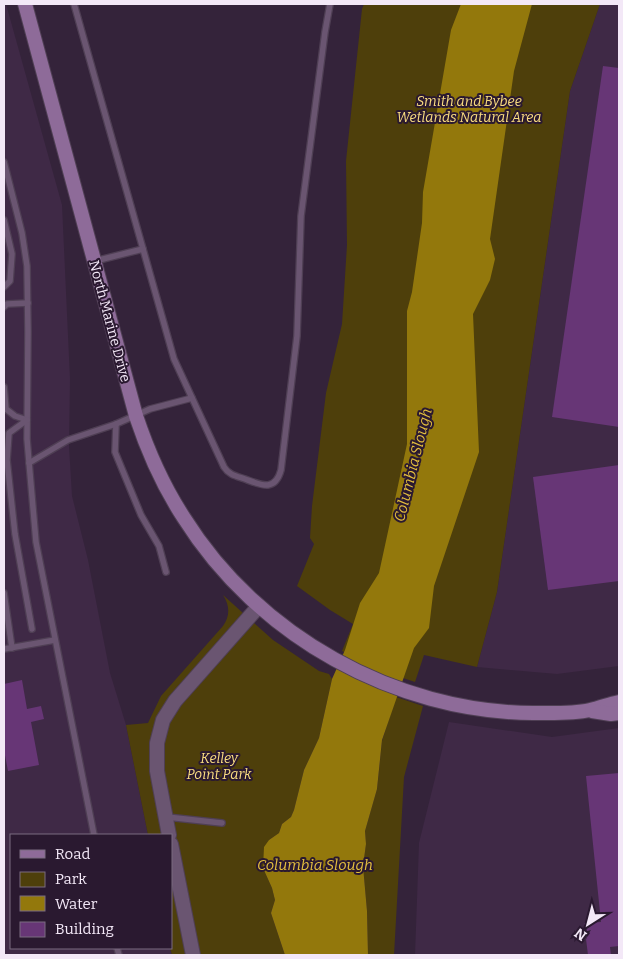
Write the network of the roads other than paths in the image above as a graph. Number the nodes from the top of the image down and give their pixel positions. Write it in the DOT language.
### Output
graph roads {
  1 [pos="25,4"];
  2 [pos="74,4"];
  3 [pos="330,4"];
  4 [pos="4,162"];
  5 [pos="4,220"];
  6 [pos="143,249"];
  7 [pos="95,260"];
  8 [pos="4,287"];
  9 [pos="28,303"];
  10 [pos="4,307"];
  11 [pos="4,386"];
  12 [pos="192,398"];
  13 [pos="136,416"];
  14 [pos="27,420"];
  15 [pos="116,424"];
  16 [pos="30,462"];
  17 [pos="166,572"];
  18 [pos="4,593"];
  19 [pos="259,606"];
  20 [pos="32,629"];
  21 [pos="55,640"];
  22 [pos="12,648"];
  23 [pos="4,649"];
  24 [pos="619,702"];
  25 [pos="589,710"];
  26 [pos="619,713"];
  27 [pos="166,817"];
  28 [pos="222,822"];
  29 [pos="94,834"];
  30 [pos="169,834"];
  31 [pos="172,849"];
  32 [pos="194,955"];
  1 -- 7 [label="main road, North Marine Drive"];
  2 -- 6 [label="lane"];
  3 -- 12 [label="lane"];
  4 -- 9 [label="lane"];
  5 -- 8 [label="lane"];
  6 -- 7 [label="lane"];
  6 -- 12 [label="lane"];
  7 -- 13 [label="main road, North Marine Drive"];
  9 -- 10 [label="lane"];
  9 -- 14 [label="lane"];
  11 -- 14 [label="lane"];
  12 -- 13 [label="lane"];
  13 -- 15 [label="lane"];
  13 -- 19 [label="main road, North Marine Drive"];
  14 -- 16 [label="lane"];
  14 -- 20 [label="lane"];
  15 -- 16 [label="lane"];
  15 -- 17 [label="lane"];
  16 -- 21 [label="lane"];
  18 -- 22 [label="lane"];
  19 -- 25 [label="main road, North Marine Drive"];
  19 -- 27 [label="street"];
  21 -- 22 [label="lane"];
  21 -- 29 [label="lane"];
  22 -- 23 [label="lane"];
  24 -- 25 [label="main road"];
  25 -- 26 [label="main road"];
  27 -- 28 [label="lane"];
  27 -- 30 [label="street"];
  31 -- 32 [label="street"];
}
